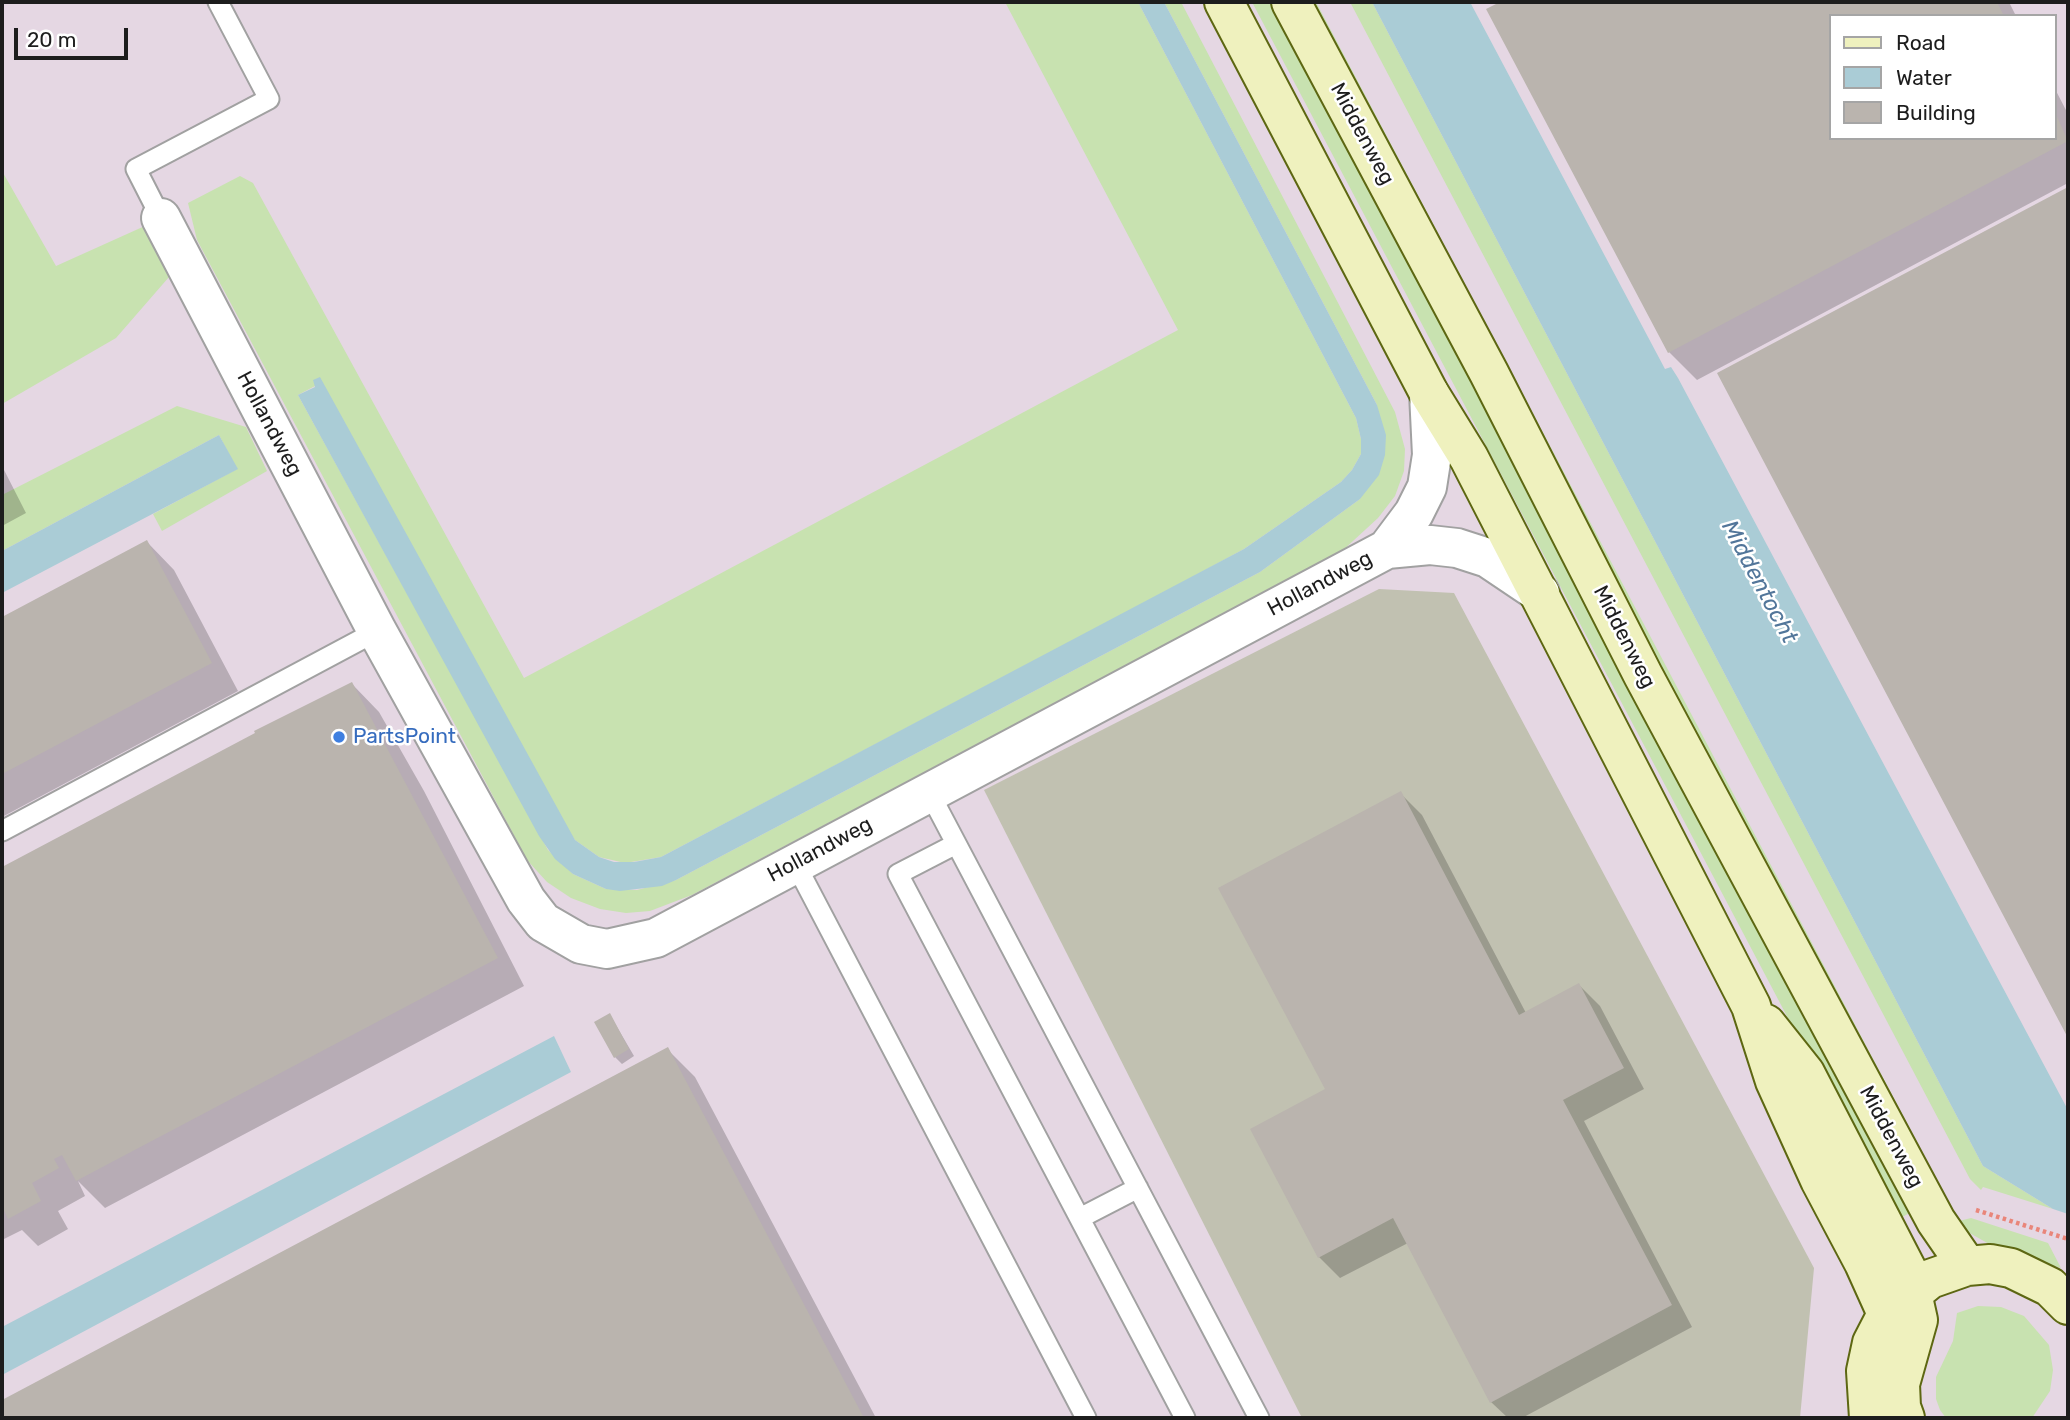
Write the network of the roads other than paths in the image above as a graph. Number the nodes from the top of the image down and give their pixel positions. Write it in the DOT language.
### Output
graph roads {
  1 [pos="218,2"];
  2 [pos="1224,2"];
  3 [pos="1292,2"];
  4 [pos="161,218"];
  5 [pos="1429,393"];
  6 [pos="1387,549"];
  7 [pos="1540,593"];
  8 [pos="377,631"];
  9 [pos="929,792"];
  10 [pos="2,831"];
  11 [pos="957,844"];
  12 [pos="795,863"];
  13 [pos="1138,1188"];
  14 [pos="1080,1219"];
  15 [pos="1968,1266"];
  16 [pos="1901,1303"];
  17 [pos="2068,1303"];
  18 [pos="1086,1418"];
  19 [pos="1185,1418"];
  20 [pos="1259,1418"];
  21 [pos="1869,1418"];
  22 [pos="1905,1418"];
  1 -- 4 [label="lane"];
  2 -- 5 [label="street"];
  3 -- 15 [label="street, Middenweg"];
  4 -- 8 [label="street, Hollandweg"];
  5 -- 6 [label="street, Hollandweg"];
  5 -- 7 [label="street"];
  6 -- 7 [label="street, Hollandweg"];
  6 -- 9 [label="street, Hollandweg"];
  7 -- 16 [label="street"];
  8 -- 10 [label="lane"];
  8 -- 12 [label="street, Hollandweg"];
  9 -- 11 [label="lane"];
  9 -- 12 [label="street, Hollandweg"];
  11 -- 13 [label="lane"];
  11 -- 14 [label="lane"];
  12 -- 18 [label="lane"];
  13 -- 14 [label="lane"];
  13 -- 20 [label="lane"];
  14 -- 19 [label="lane"];
  15 -- 16 [label="street"];
  15 -- 17 [label="street"];
  16 -- 21 [label="street"];
  16 -- 22 [label="street"];
}
